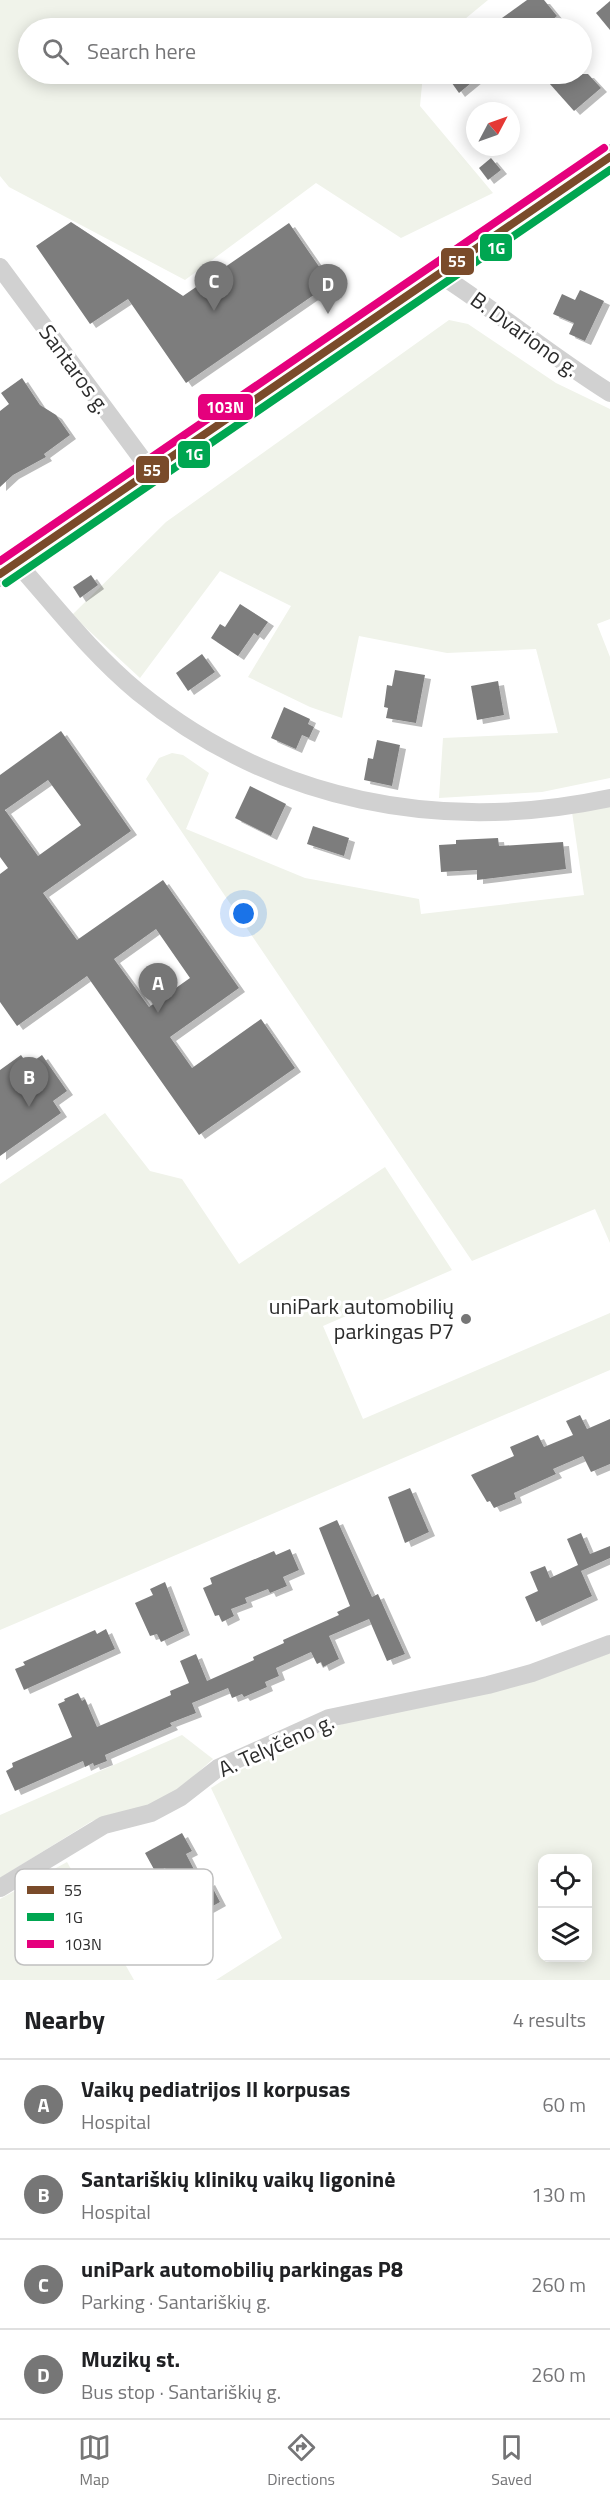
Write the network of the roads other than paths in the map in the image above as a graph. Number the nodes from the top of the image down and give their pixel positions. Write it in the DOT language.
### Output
graph roads {
  1 [pos="610,157"];
  2 [pos="0,267"];
  3 [pos="439,274"];
  4 [pos="610,393"];
  5 [pos="151,471"];
  6 [pos="8,568"];
  7 [pos="610,798"];
  8 [pos="610,1644"];
  9 [pos="31,1869"];
  10 [pos="15,1879"];
  11 [pos="0,1888"];
  1 -- 3 [label="main road"];
  2 -- 5 [label="street, Santaros g."];
  3 -- 4 [label="street, B. Dvariono g."];
  3 -- 5 [label="main road"];
  5 -- 6 [label="main road"];
  6 -- 7 [label="street"];
  8 -- 9 [label="street, A. Telyčėno g."];
  10 -- 11 [label="street, A. Telyčėno g."];
}
